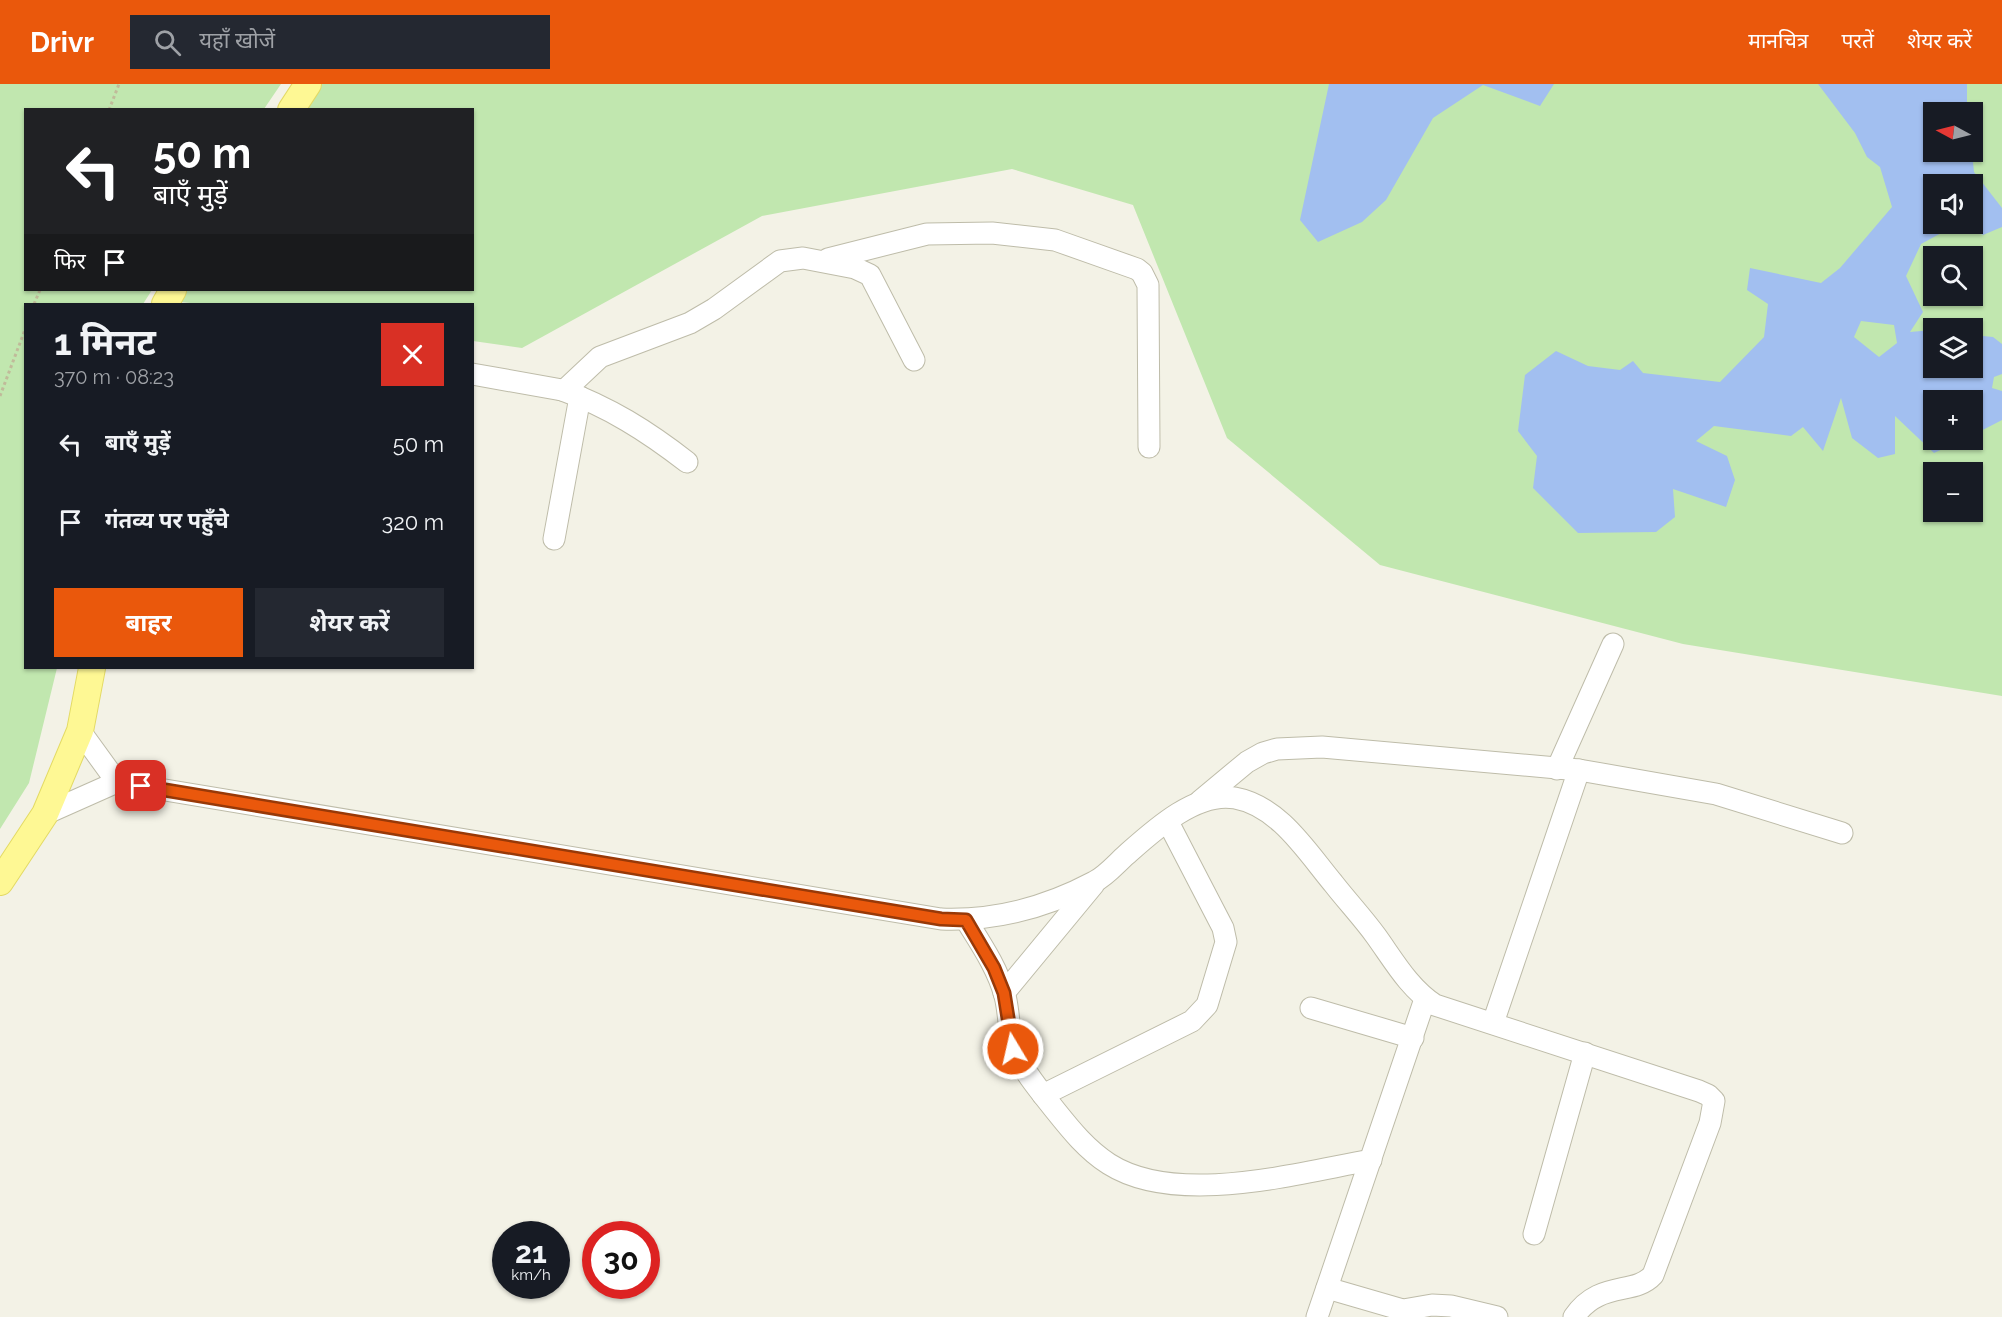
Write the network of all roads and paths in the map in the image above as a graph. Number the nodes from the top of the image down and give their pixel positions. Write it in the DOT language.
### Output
graph roads {
  1 [pos="119,84"];
  2 [pos="308,84"];
  3 [pos="110,108"];
  4 [pos="292,108"];
  5 [pos="821,261"];
  6 [pos="24,332"];
  7 [pos="914,360"];
  8 [pos="474,374"];
  9 [pos="571,393"];
  10 [pos="0,396"];
  11 [pos="1149,447"];
  12 [pos="687,462"];
  13 [pos="554,539"];
  14 [pos="1612,644"];
  15 [pos="92,669"];
  16 [pos="80,731"];
  17 [pos="1557,769"];
  18 [pos="1579,771"];
  19 [pos="117,783"];
  20 [pos="1195,805"];
  21 [pos="45,814"];
  22 [pos="1168,822"];
  23 [pos="1842,833"];
  24 [pos="1097,881"];
  25 [pos="0,882"];
  26 [pos="966,920"];
  27 [pos="1004,993"];
  28 [pos="1425,999"];
  29 [pos="1311,1008"];
  30 [pos="1493,1023"];
  31 [pos="1413,1038"];
  32 [pos="1586,1053"];
  33 [pos="1043,1095"];
  34 [pos="1371,1160"];
  35 [pos="1534,1234"];
  36 [pos="1327,1288"];
  37 [pos="1317,1317"];
  38 [pos="1497,1317"];
  39 [pos="1574,1317"];
  1 -- 3 [label="path"];
  2 -- 4 [label="main road"];
  5 -- 7 [label="street"];
  5 -- 9 [label="street"];
  5 -- 11 [label="street"];
  6 -- 10 [label="path"];
  8 -- 9 [label="street"];
  9 -- 12 [label="street"];
  9 -- 13 [label="street"];
  14 -- 17 [label="street"];
  15 -- 16 [label="main road"];
  16 -- 19 [label="street"];
  16 -- 21 [label="main road"];
  17 -- 18 [label="street"];
  17 -- 20 [label="street"];
  18 -- 23 [label="street"];
  18 -- 30 [label="street"];
  19 -- 21 [label="street"];
  19 -- 26 [label="street"];
  20 -- 22 [label="street"];
  20 -- 28 [label="street"];
  21 -- 25 [label="main road"];
  22 -- 24 [label="street"];
  22 -- 33 [label="street"];
  24 -- 26 [label="street"];
  24 -- 27 [label="street"];
  26 -- 27 [label="street"];
  27 -- 33 [label="street"];
  28 -- 30 [label="street"];
  28 -- 31 [label="street"];
  29 -- 31 [label="street"];
  30 -- 32 [label="street"];
  31 -- 34 [label="street"];
  32 -- 35 [label="street"];
  32 -- 39 [label="street"];
  33 -- 34 [label="street"];
  34 -- 36 [label="street"];
  36 -- 37 [label="street"];
  36 -- 38 [label="street"];
}
